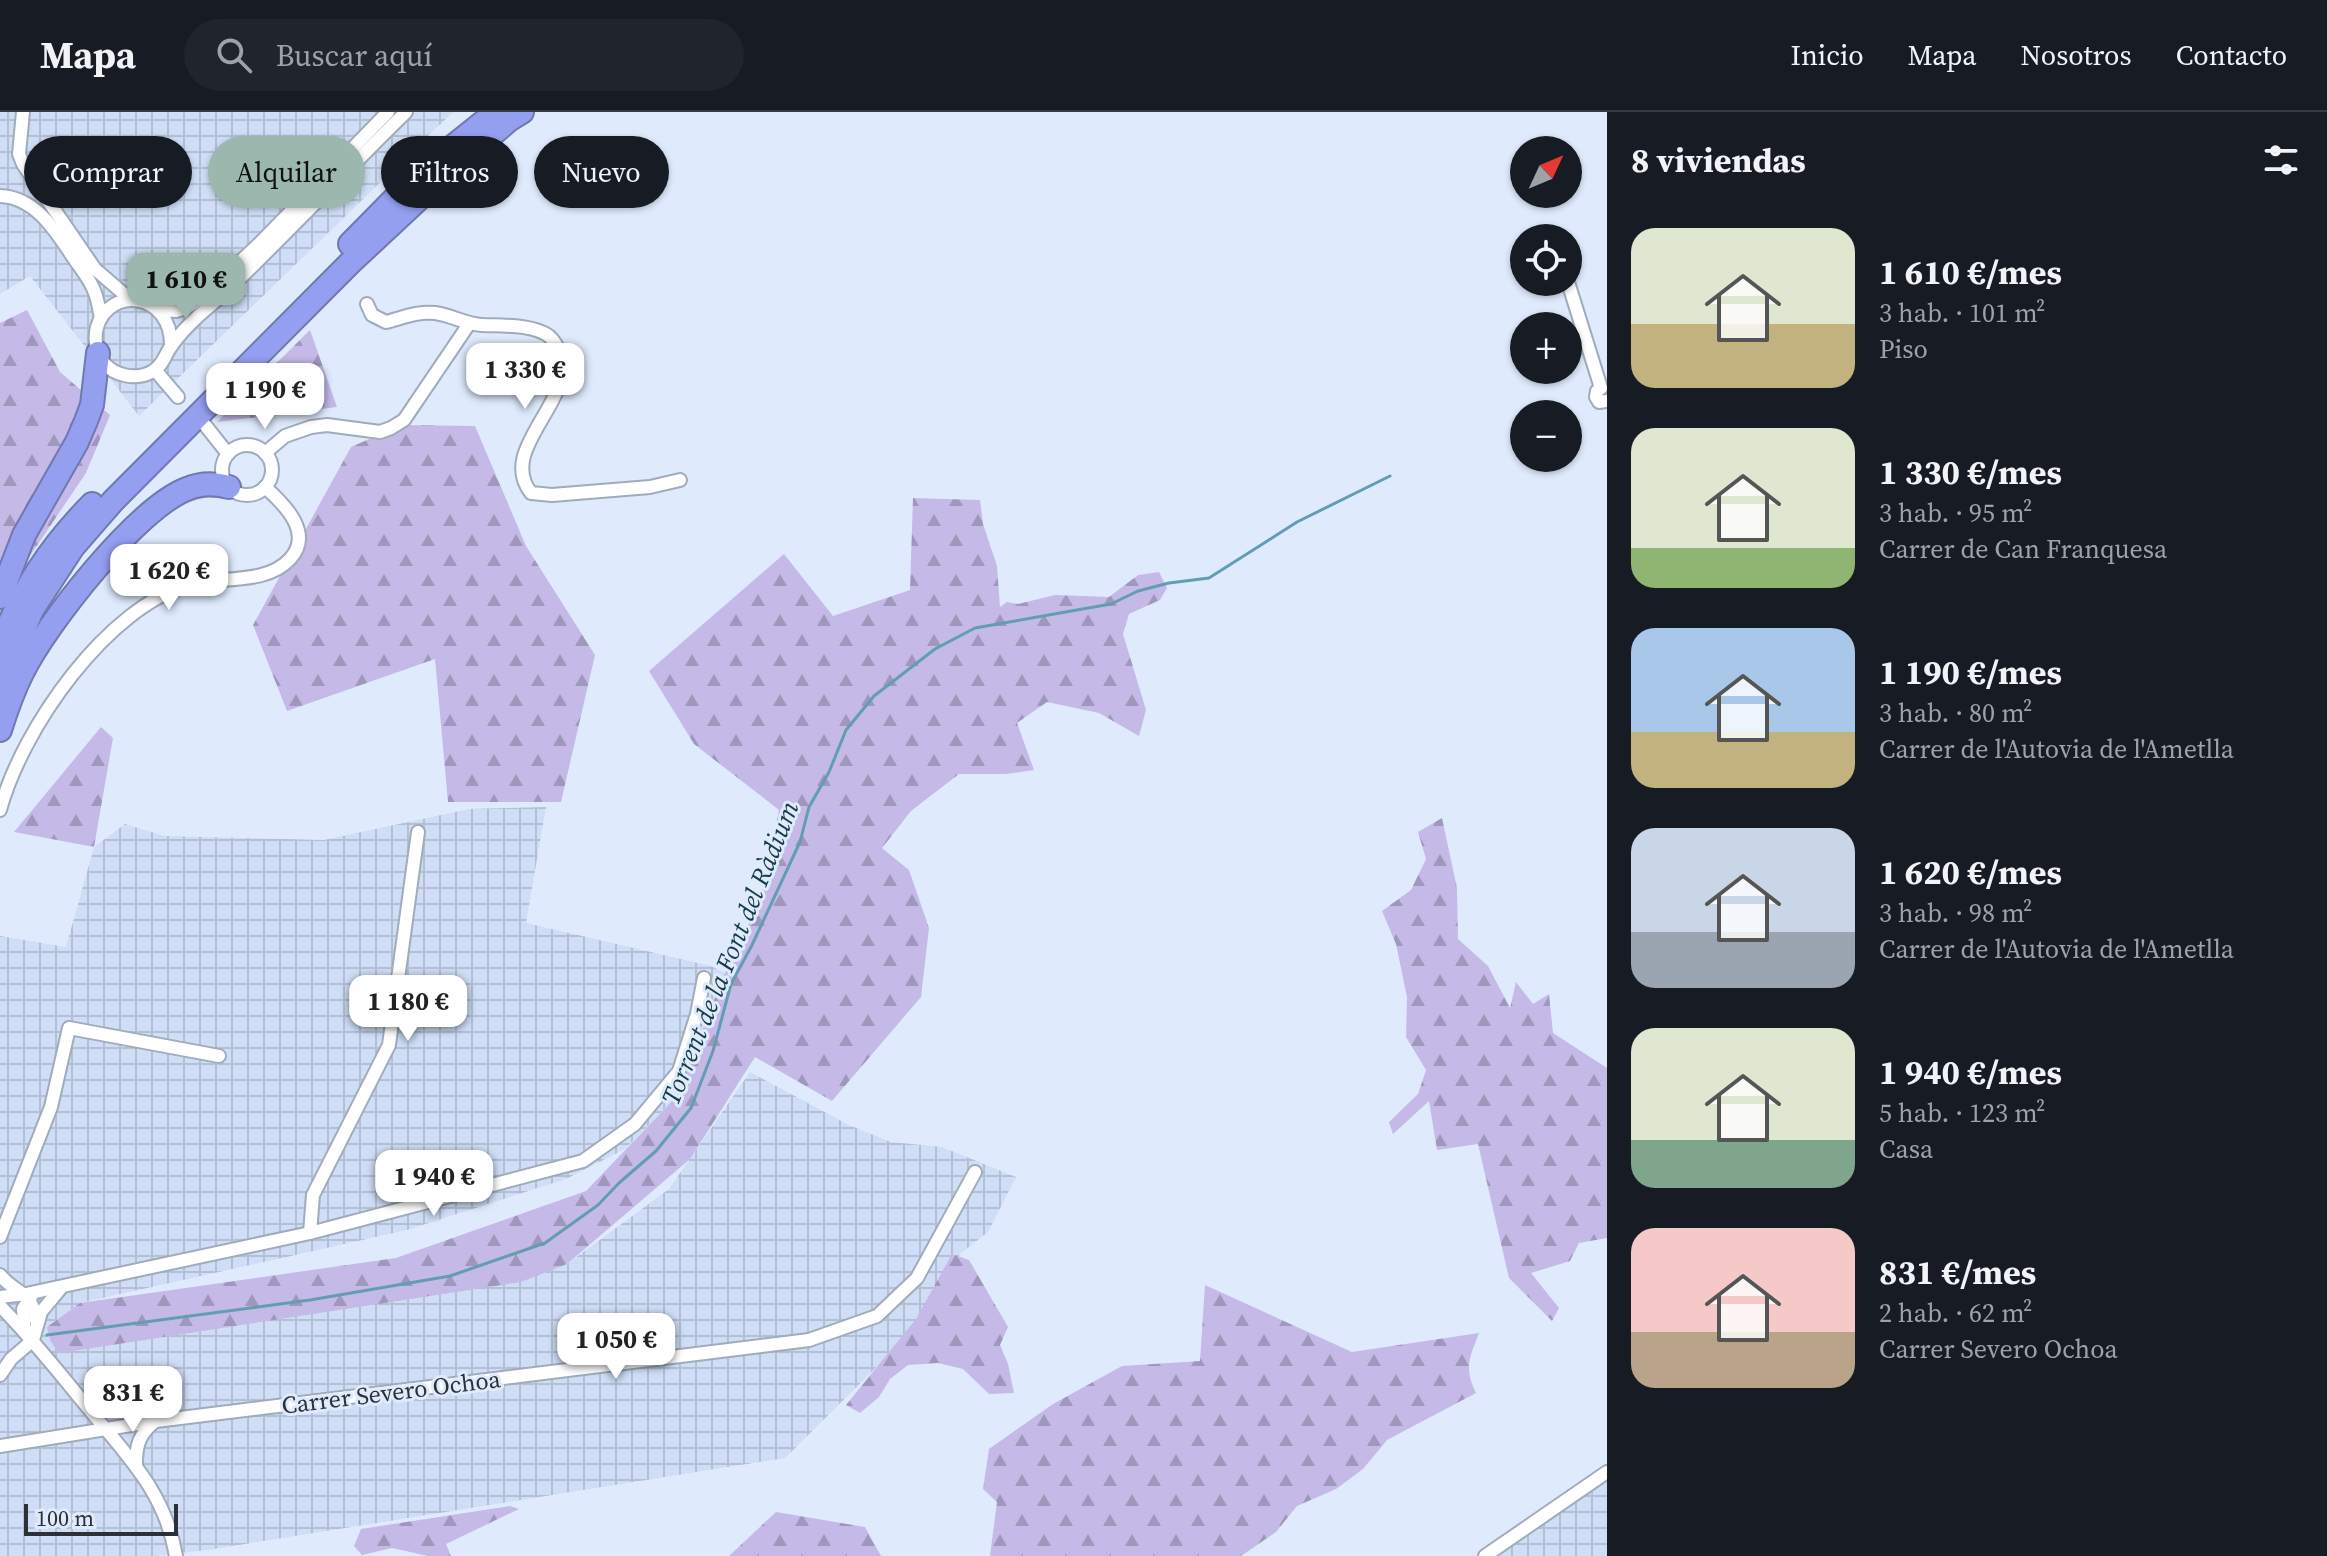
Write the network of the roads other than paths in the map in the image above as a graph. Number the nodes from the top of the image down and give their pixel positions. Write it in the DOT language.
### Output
graph roads {
  1 [pos="23,112"];
  2 [pos="388,112"];
  3 [pos="406,112"];
  4 [pos="496,112"];
  5 [pos="522,112"];
  6 [pos="0,196"];
  7 [pos="1573,296"];
  8 [pos="131,300"];
  9 [pos="367,304"];
  10 [pos="159,310"];
  11 [pos="101,318"];
  12 [pos="469,324"];
  13 [pos="171,346"];
  14 [pos="98,353"];
  15 [pos="155,370"];
  16 [pos="1604,389"];
  17 [pos="178,397"];
  18 [pos="1607,401"];
  19 [pos="205,425"];
  20 [pos="265,453"];
  21 [pos="228,454"];
  22 [pos="680,480"];
  23 [pos="229,487"];
  24 [pos="265,487"];
  25 [pos="0,597"];
  26 [pos="0,646"];
  27 [pos="0,695"];
  28 [pos="0,730"];
  29 [pos="0,810"];
  30 [pos="418,832"];
  31 [pos="704,978"];
  32 [pos="219,1056"];
  33 [pos="975,1172"];
  34 [pos="310,1233"];
  35 [pos="0,1237"];
  36 [pos="0,1275"];
  37 [pos="64,1286"];
  38 [pos="30,1295"];
  39 [pos="0,1297"];
  40 [pos="0,1306"];
  41 [pos="36,1323"];
  42 [pos="29,1336"];
  43 [pos="0,1375"];
  44 [pos="156,1421"];
  45 [pos="105,1429"];
  46 [pos="0,1446"];
  47 [pos="136,1464"];
  48 [pos="1607,1472"];
  49 [pos="176,1556"];
  50 [pos="1485,1556"];
  1 -- 8 [label="street"];
  2 -- 10 [label="street"];
  3 -- 13 [label="street"];
  4 -- 26 [label="highway"];
  5 -- 27 [label="highway"];
  6 -- 11 [label="street"];
  7 -- 16 [label="street"];
  8 -- 10 [label="street"];
  8 -- 11 [label="street"];
  9 -- 12 [label="street"];
  10 -- 13 [label="street"];
  11 -- 14 [label="street"];
  12 -- 20 [label="street"];
  12 -- 22 [label="street"];
  13 -- 15 [label="street"];
  14 -- 15 [label="street"];
  14 -- 25 [label="highway"];
  15 -- 17 [label="street"];
  16 -- 18 [label="street"];
  19 -- 21 [label="street"];
  20 -- 21 [label="street"];
  20 -- 24 [label="street"];
  21 -- 23 [label="street"];
  23 -- 24 [label="street"];
  23 -- 28 [label="highway"];
  24 -- 29 [label="street"];
  30 -- 34 [label="street"];
  31 -- 34 [label="street"];
  32 -- 35 [label="street"];
  33 -- 44 [label="street, Carrer Severo Ochoa"];
  34 -- 37 [label="street"];
  36 -- 38 [label="street"];
  37 -- 38 [label="street"];
  37 -- 41 [label="street"];
  38 -- 39 [label="street"];
  38 -- 41 [label="street"];
  38 -- 42 [label="street"];
  40 -- 42 [label="street"];
  41 -- 42 [label="street"];
  42 -- 43 [label="street"];
  42 -- 45 [label="street"];
  44 -- 45 [label="street, Carrer Severo Ochoa"];
  44 -- 47 [label="street"];
  45 -- 46 [label="street, Carrer Severo Ochoa"];
  45 -- 47 [label="street"];
  47 -- 49 [label="street"];
  48 -- 50 [label="street"];
}
